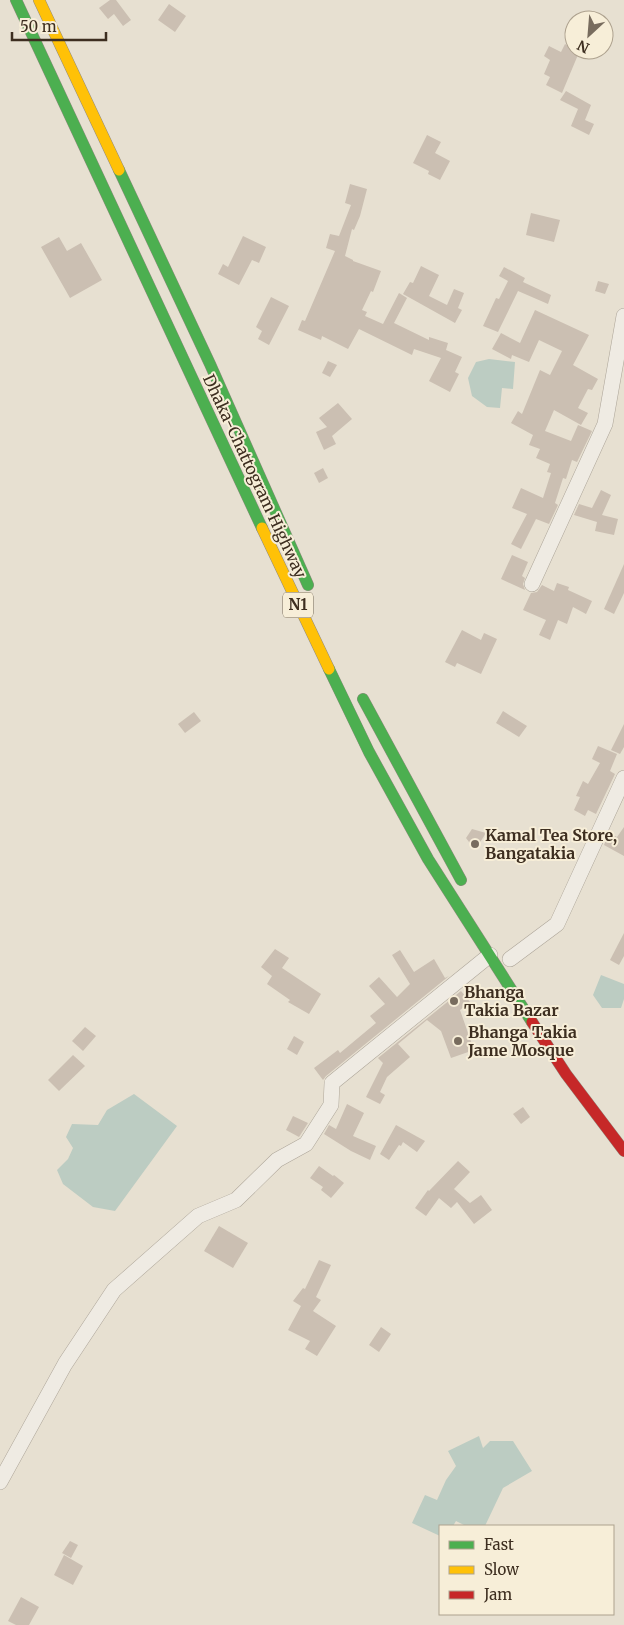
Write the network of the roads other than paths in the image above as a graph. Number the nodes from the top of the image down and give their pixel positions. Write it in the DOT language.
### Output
graph roads {
  1 [pos="16,0"];
  2 [pos="39,0"];
  3 [pos="624,316"];
  4 [pos="532,584"];
  5 [pos="314,599"];
  6 [pos="359,690"];
  7 [pos="624,778"];
  8 [pos="465,888"];
  9 [pos="505,957"];
  10 [pos="624,1151"];
  11 [pos="0,1482"];
  1 -- 9 [label="highway, Dhaka-Chattogram Highway / N1"];
  2 -- 5 [label="highway, Dhaka-Chattogram Highway / N1"];
  3 -- 4 [label="street"];
  6 -- 8 [label="highway"];
  7 -- 9 [label="street"];
  9 -- 10 [label="highway, Dhaka-Chattogram Highway / N1"];
  9 -- 11 [label="street"];
}
